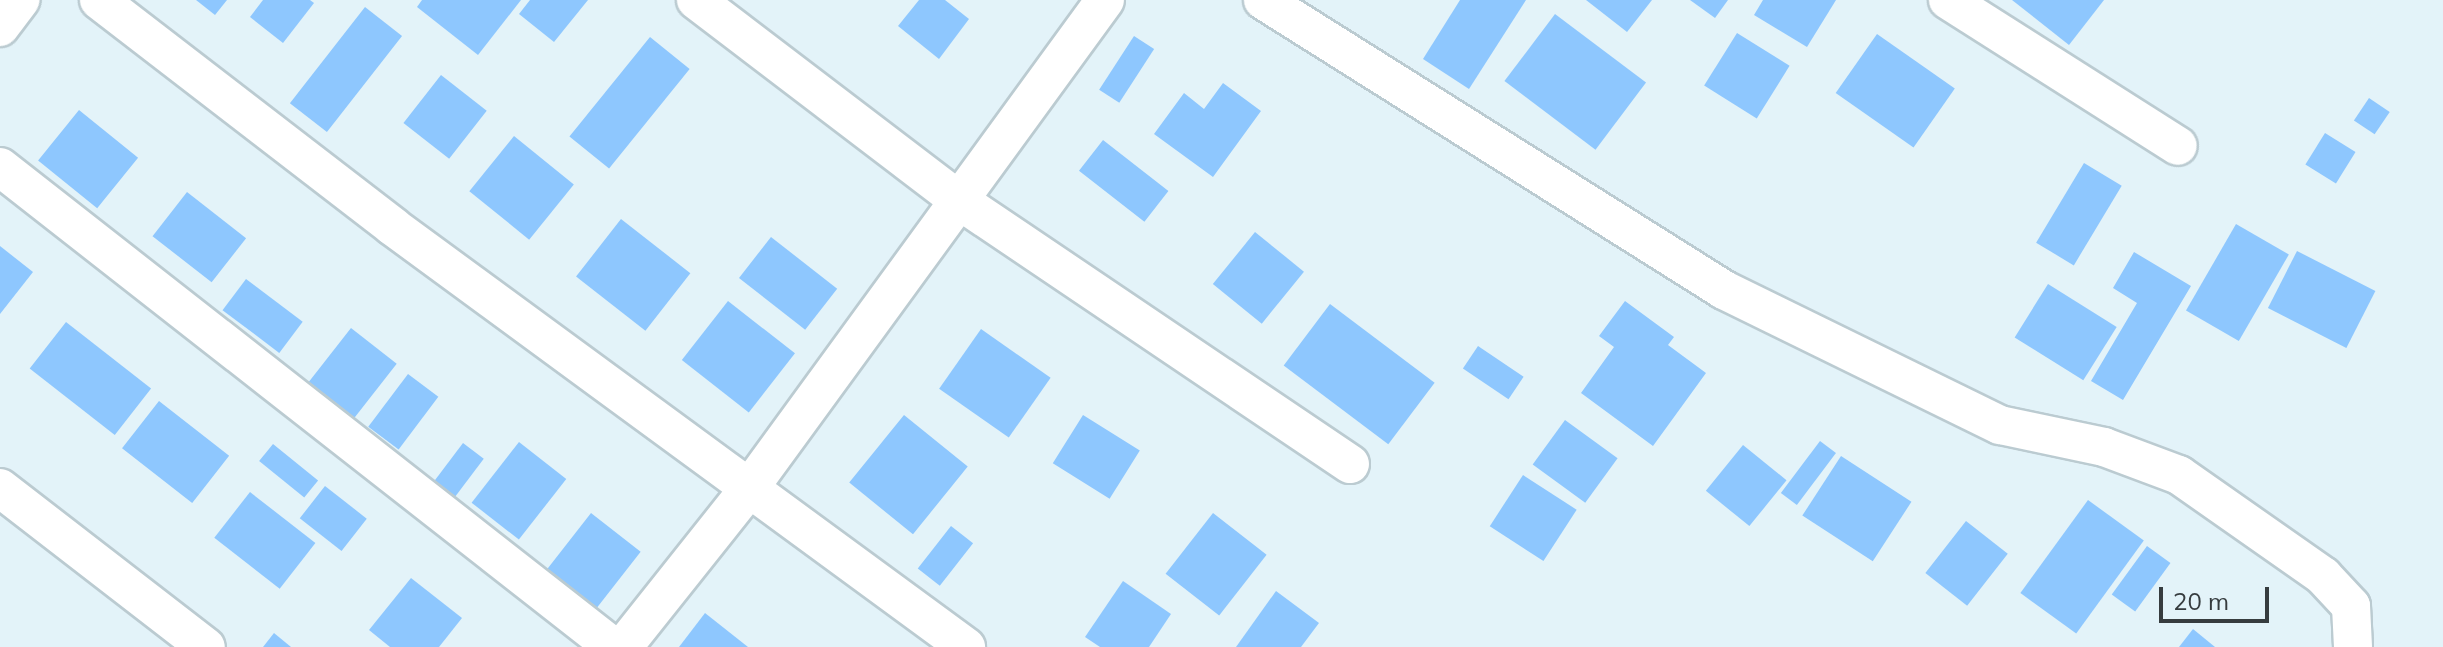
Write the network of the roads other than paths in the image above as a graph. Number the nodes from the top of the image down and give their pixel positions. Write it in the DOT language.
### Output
graph roads {
  1 [pos="20,0"];
  2 [pos="99,0"];
  3 [pos="696,0"];
  4 [pos="1105,0"];
  5 [pos="1263,0"];
  6 [pos="1948,0"];
  7 [pos="0,27"];
  8 [pos="2178,146"];
  9 [pos="0,167"];
  10 [pos="957,199"];
  11 [pos="1350,464"];
  12 [pos="0,488"];
  13 [pos="748,490"];
  14 [pos="183,640"];
  15 [pos="613,647"];
  16 [pos="623,647"];
  17 [pos="966,647"];
  18 [pos="2353,647"];
  1 -- 7 [label="street"];
  2 -- 13 [label="street"];
  3 -- 10 [label="street"];
  4 -- 10 [label="street"];
  5 -- 18 [label="street"];
  6 -- 8 [label="street"];
  9 -- 15 [label="street"];
  10 -- 11 [label="street"];
  10 -- 13 [label="street"];
  12 -- 14 [label="street"];
  13 -- 16 [label="street"];
  13 -- 17 [label="street"];
}
